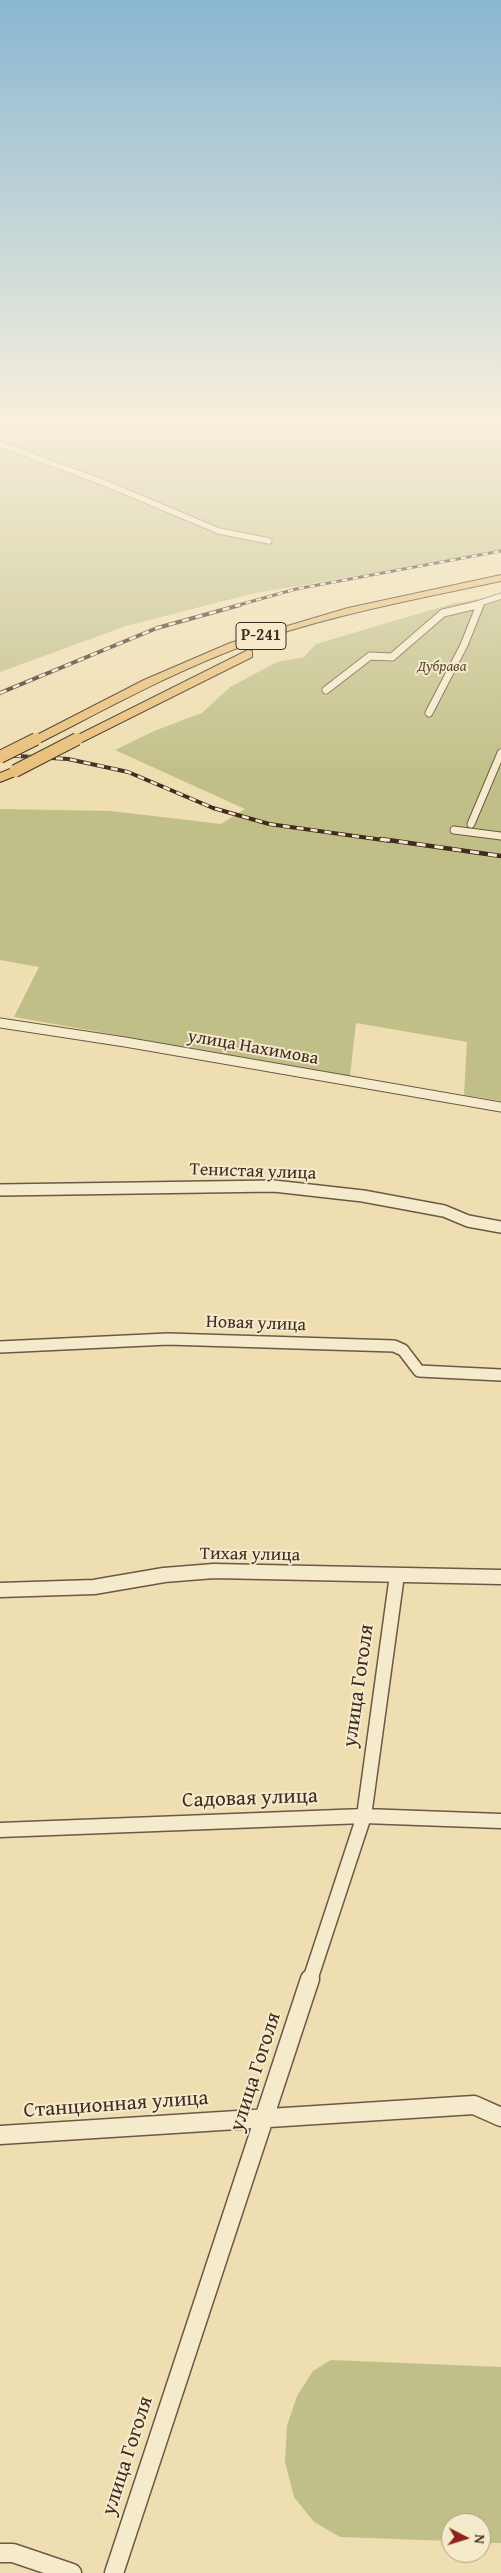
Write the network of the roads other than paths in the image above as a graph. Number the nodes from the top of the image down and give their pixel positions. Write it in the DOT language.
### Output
graph roads {
  1 [pos="260,539"];
  2 [pos="269,541"];
  3 [pos="501,578"];
  4 [pos="501,585"];
  5 [pos="501,596"];
  6 [pos="480,604"];
  7 [pos="326,690"];
  8 [pos="429,714"];
  9 [pos="501,753"];
  10 [pos="0,757"];
  11 [pos="0,778"];
  12 [pos="471,824"];
  13 [pos="454,830"];
  14 [pos="501,836"];
  15 [pos="0,1023"];
  16 [pos="501,1107"];
  17 [pos="0,1190"];
  18 [pos="501,1227"];
  19 [pos="0,1347"];
  20 [pos="501,1375"];
  21 [pos="398,1575"];
  22 [pos="501,1577"];
  23 [pos="0,1590"];
  24 [pos="364,1816"];
  25 [pos="501,1821"];
  26 [pos="0,1830"];
  27 [pos="501,2117"];
  28 [pos="265,2118"];
  29 [pos="0,2136"];
  30 [pos="0,2553"];
  31 [pos="72,2573"];
  32 [pos="114,2573"];
  1 -- 2 [label="street"];
  3 -- 10 [label="highway, Р-241, bridge"];
  4 -- 11 [label="highway, Р-241, bridge"];
  5 -- 6 [label="street"];
  6 -- 7 [label="street"];
  6 -- 8 [label="street"];
  9 -- 12 [label="street"];
  13 -- 14 [label="street"];
  15 -- 16 [label="street, улица Нахимова"];
  17 -- 18 [label="street, Тенистая улица"];
  19 -- 20 [label="street, Новая улица"];
  21 -- 22 [label="street, Тихая улица"];
  21 -- 23 [label="street, Тихая улица"];
  21 -- 24 [label="street, улица Гоголя"];
  24 -- 25 [label="street, Садовая улица"];
  24 -- 26 [label="street, Садовая улица"];
  24 -- 28 [label="street, улица Гоголя"];
  27 -- 28 [label="street, Станционная улица"];
  28 -- 29 [label="street, Станционная улица"];
  28 -- 32 [label="street, улица Гоголя"];
  30 -- 31 [label="street"];
}
